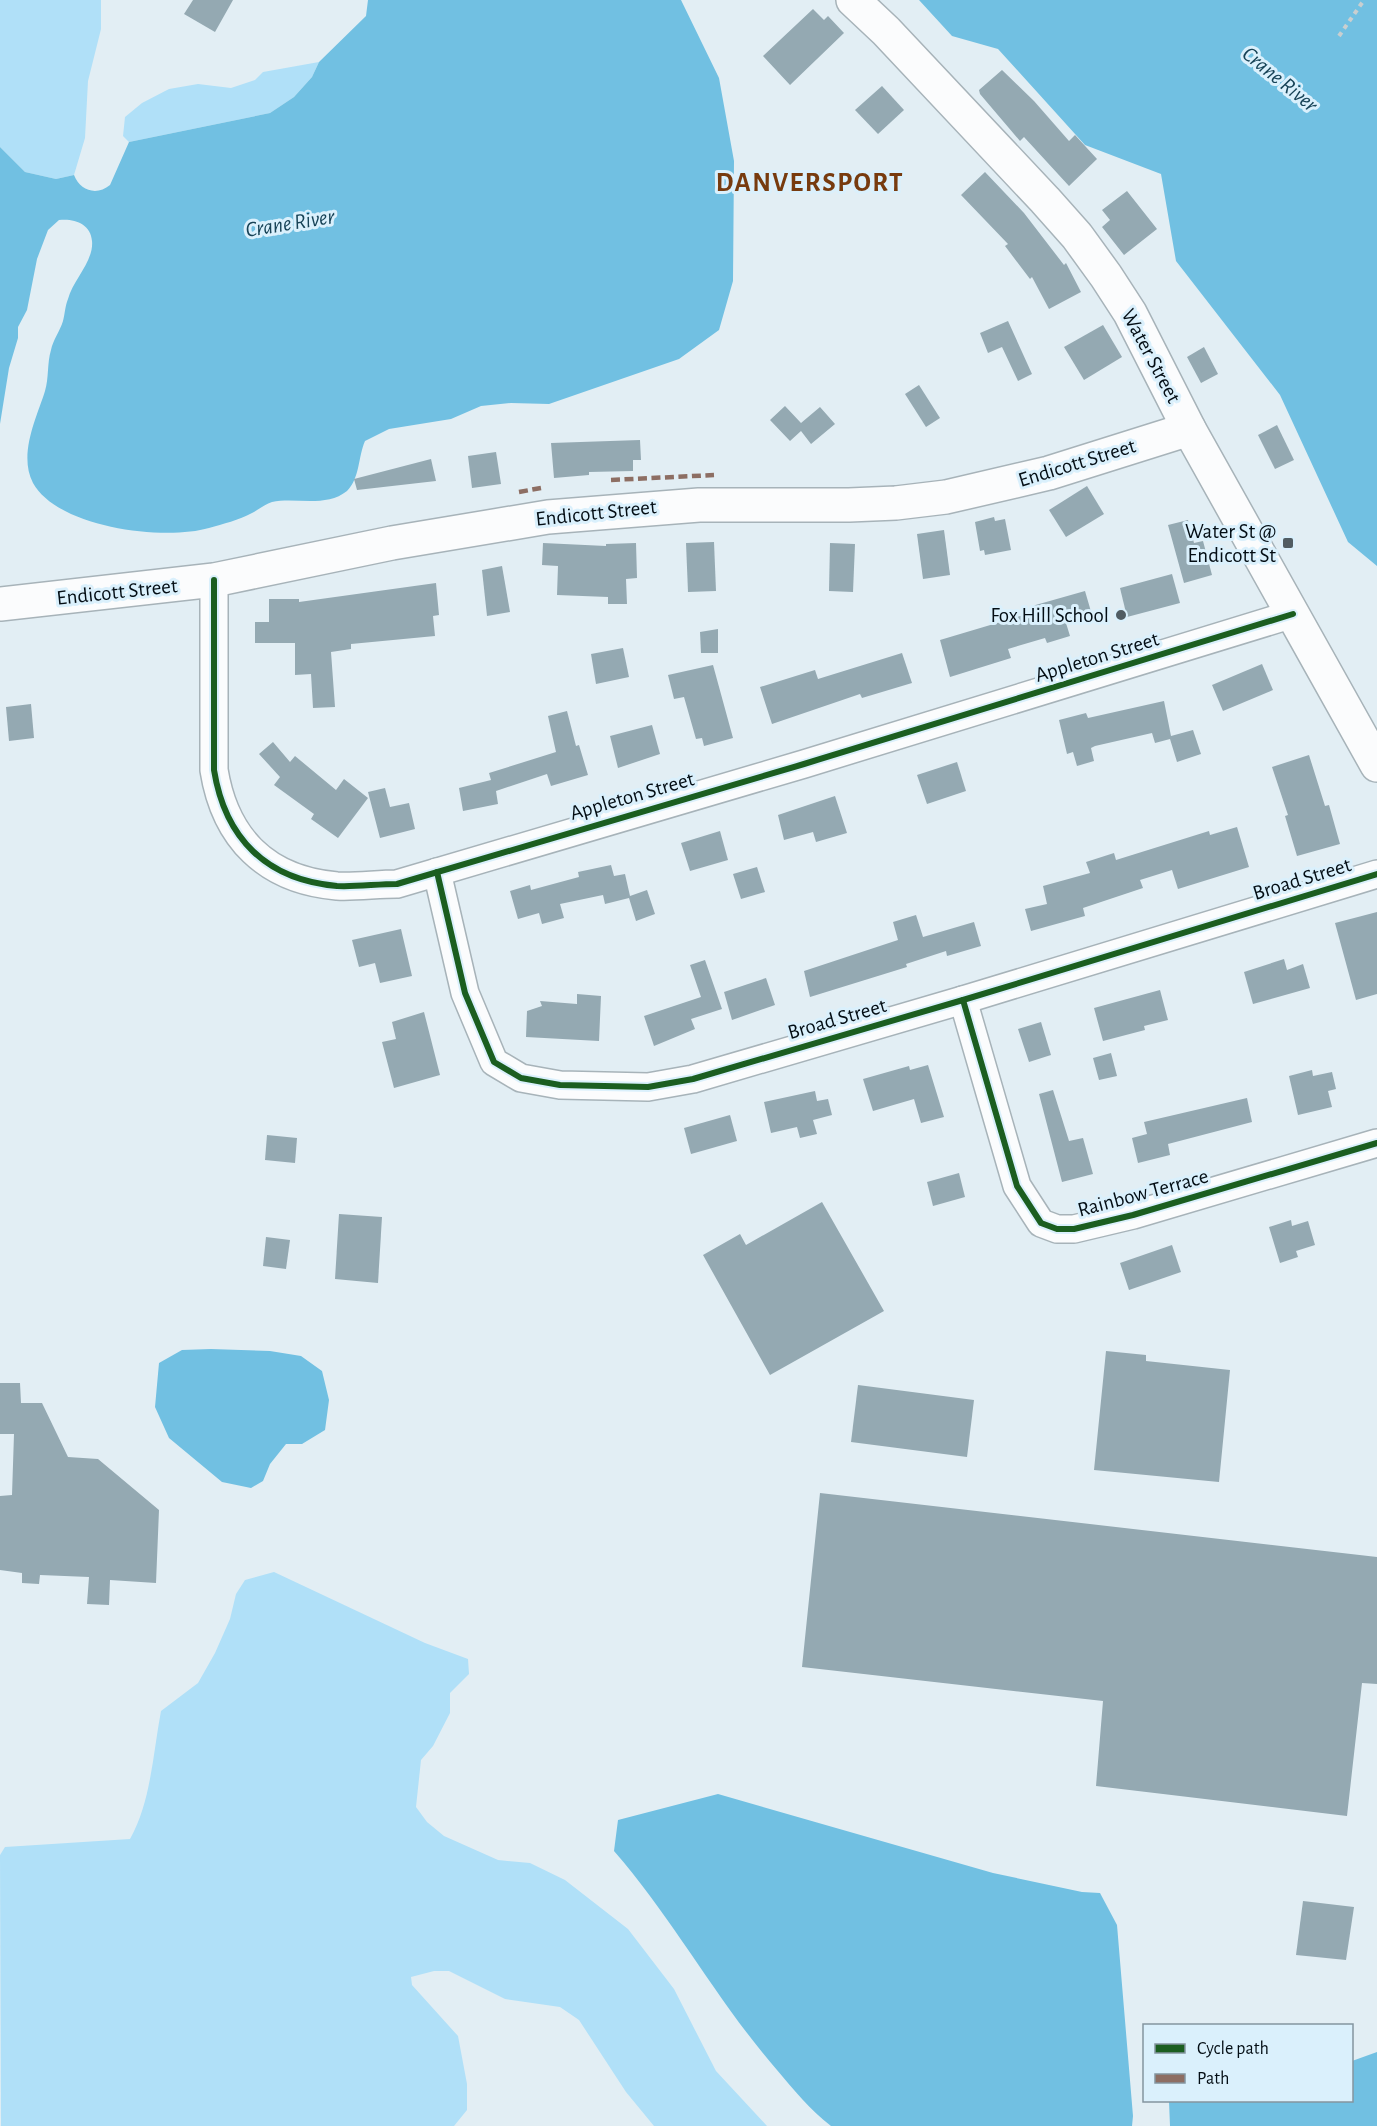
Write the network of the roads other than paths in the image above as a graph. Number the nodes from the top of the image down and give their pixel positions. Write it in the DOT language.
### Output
graph roads {
  1 [pos="853,0"];
  2 [pos="1190,429"];
  3 [pos="214,580"];
  4 [pos="0,604"];
  5 [pos="1293,614"];
  6 [pos="1377,765"];
  7 [pos="437,872"];
  8 [pos="1377,874"];
  9 [pos="963,1000"];
  10 [pos="1377,1143"];
  1 -- 2 [label="main road, Water Street"];
  2 -- 3 [label="main road, Endicott Street"];
  2 -- 5 [label="main road, Water Street"];
  3 -- 4 [label="main road, Endicott Street"];
  3 -- 7 [label="street, Appleton Street"];
  5 -- 6 [label="main road, Water Street"];
  5 -- 7 [label="street, Appleton Street"];
  7 -- 9 [label="street, Broad Street"];
  8 -- 9 [label="street, Broad Street"];
  9 -- 10 [label="street, Rainbow Terrace"];
}
